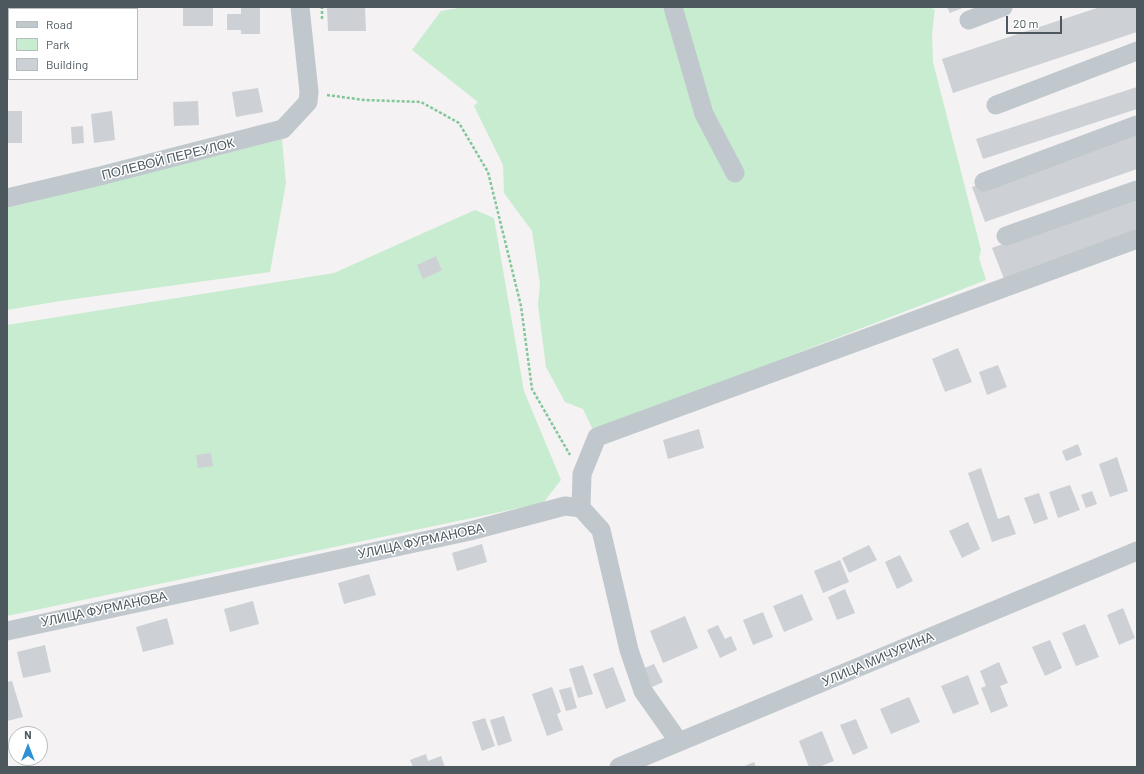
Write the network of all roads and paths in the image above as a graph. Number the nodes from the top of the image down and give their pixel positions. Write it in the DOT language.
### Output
graph roads {
  1 [pos="300,7"];
  2 [pos="673,7"];
  3 [pos="1003,7"];
  4 [pos="969,20"];
  5 [pos="1137,51"];
  6 [pos="309,92"];
  7 [pos="996,105"];
  8 [pos="1137,125"];
  9 [pos="735,173"];
  10 [pos="984,182"];
  11 [pos="1137,190"];
  12 [pos="7,198"];
  13 [pos="1006,236"];
  14 [pos="1137,239"];
  15 [pos="582,474"];
  16 [pos="581,508"];
  17 [pos="1137,550"];
  18 [pos="7,631"];
  19 [pos="679,742"];
  20 [pos="619,767"];
  1 -- 6 [label="street"];
  2 -- 9 [label="street"];
  3 -- 4 [label="street"];
  5 -- 7 [label="street"];
  6 -- 12 [label="street, ПОЛЕВОЙ ПЕРЕУЛОК"];
  6 -- 15 [label="path"];
  8 -- 10 [label="street"];
  11 -- 13 [label="street"];
  14 -- 15 [label="street"];
  15 -- 16 [label="street"];
  16 -- 18 [label="street, УЛИЦА ФУРМАНОВА"];
  16 -- 19 [label="street"];
  17 -- 19 [label="street, УЛИЦА МИЧУРИНА"];
  19 -- 20 [label="street, УЛИЦА МИЧУРИНА"];
}
